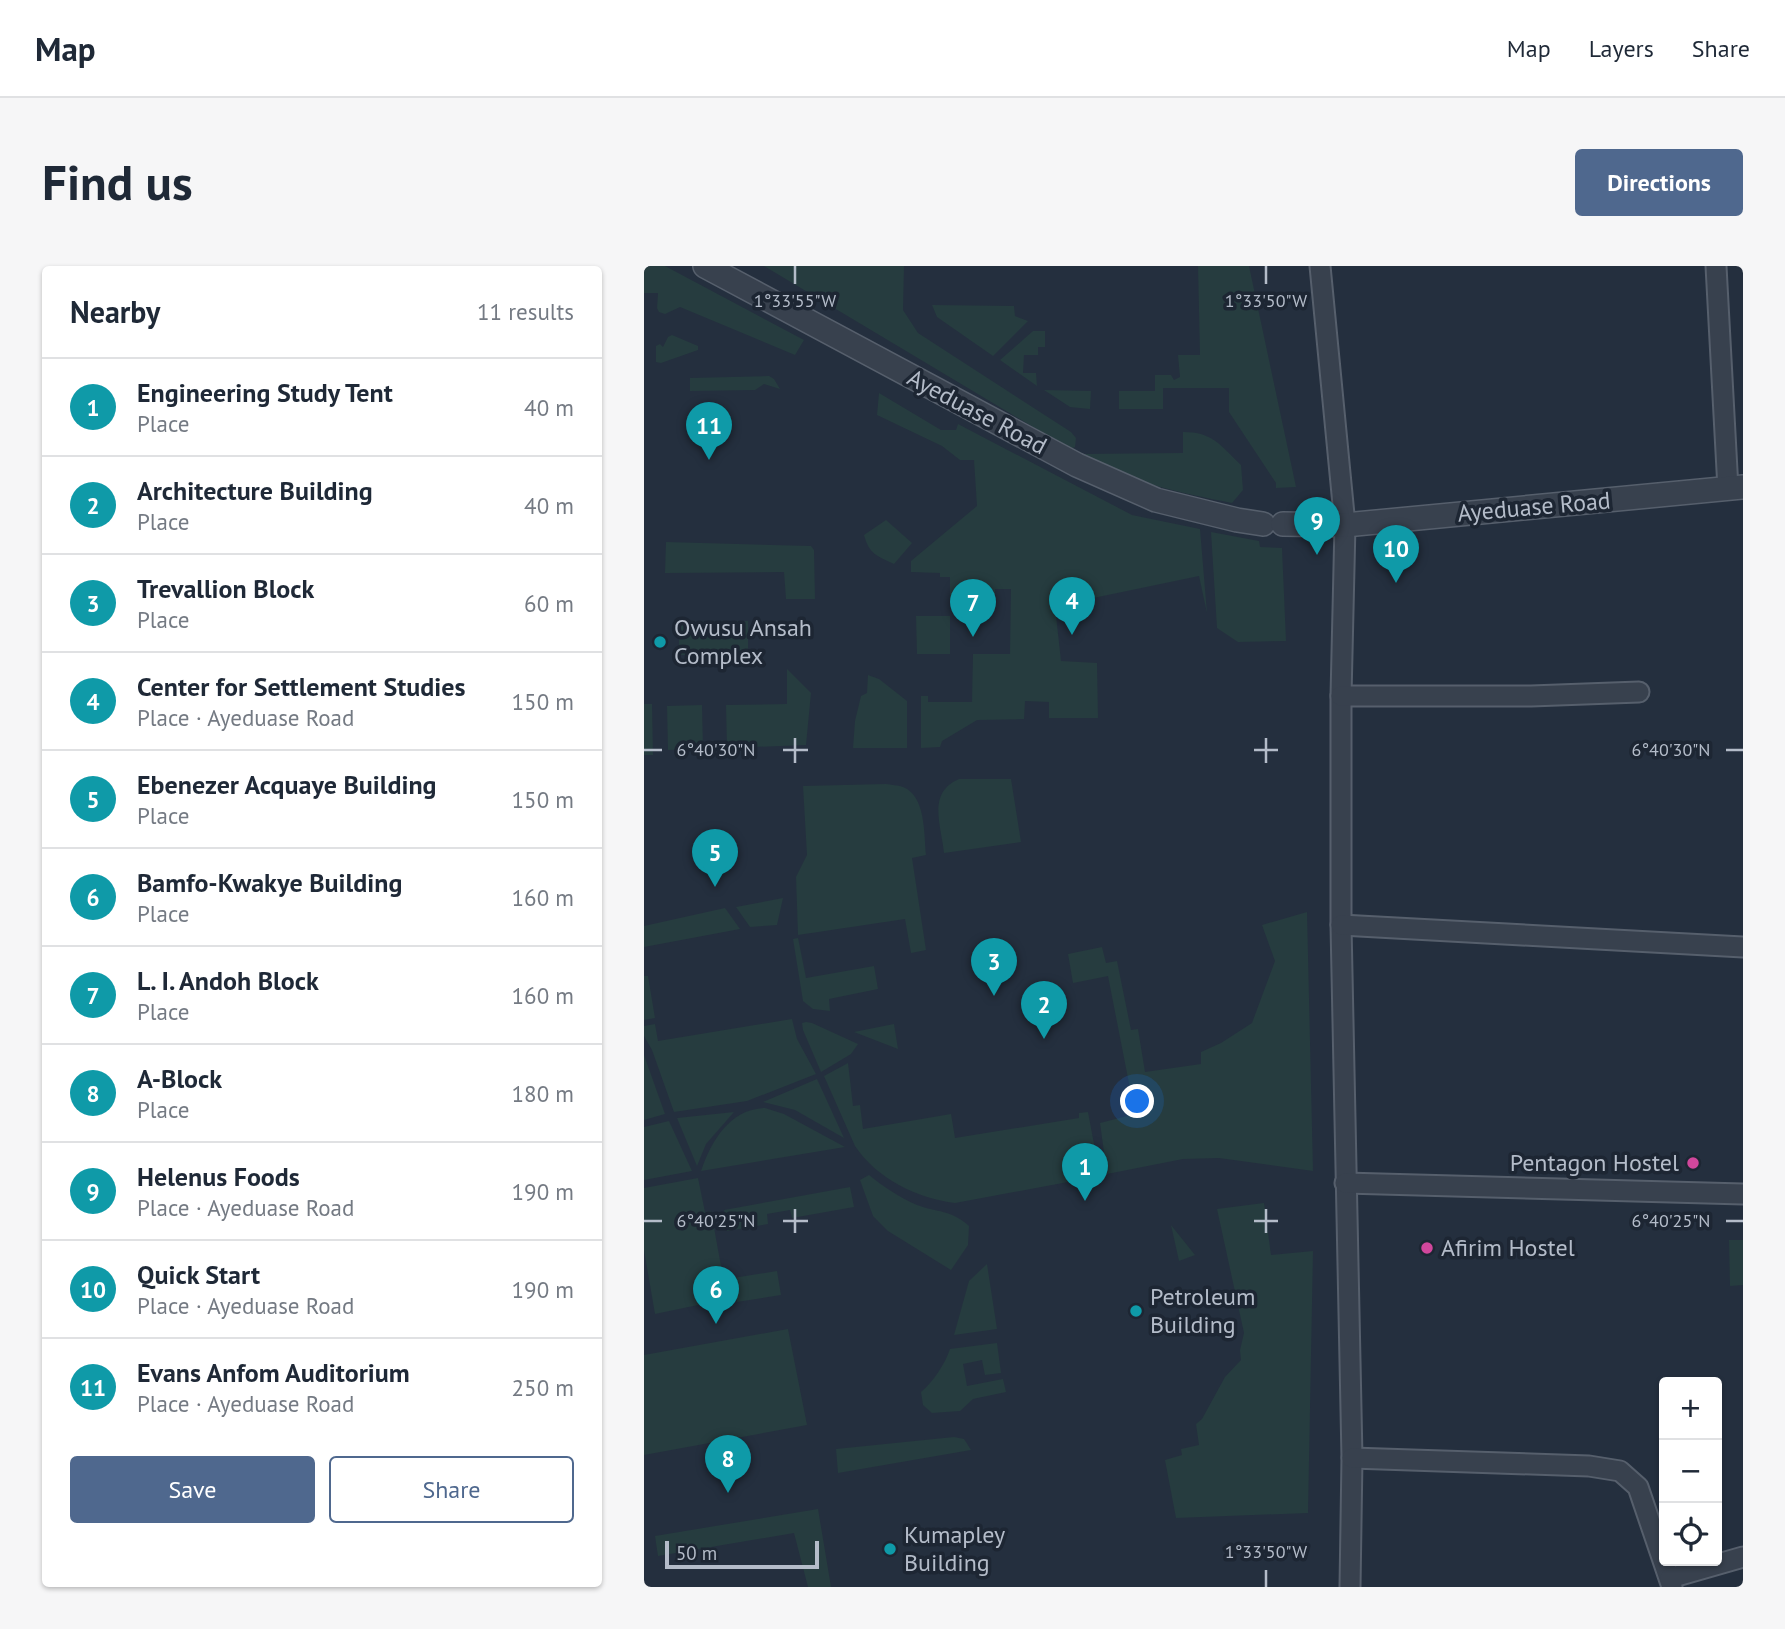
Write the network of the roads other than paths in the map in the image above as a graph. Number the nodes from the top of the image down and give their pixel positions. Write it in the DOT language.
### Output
graph roads {
  1 [pos="705,266"];
  2 [pos="1320,266"];
  3 [pos="1716,266"];
  4 [pos="1735,488"];
  5 [pos="1345,525"];
  6 [pos="1639,692"];
  7 [pos="1341,696"];
  8 [pos="1341,925"];
  9 [pos="1743,947"];
  10 [pos="1345,1182"];
  11 [pos="1743,1194"];
  12 [pos="1352,1458"];
  13 [pos="1743,1556"];
  14 [pos="1671,1583"];
  15 [pos="1350,1587"];
  1 -- 5 [label="street, Ayeduase Road"];
  2 -- 5 [label="street"];
  3 -- 4 [label="street"];
  4 -- 5 [label="street, Ayeduase Road"];
  5 -- 7 [label="street"];
  6 -- 7 [label="street"];
  7 -- 8 [label="street"];
  8 -- 9 [label="street"];
  8 -- 10 [label="street"];
  10 -- 11 [label="street"];
  10 -- 12 [label="street"];
  12 -- 14 [label="street"];
  12 -- 15 [label="street"];
  13 -- 14 [label="street"];
}
